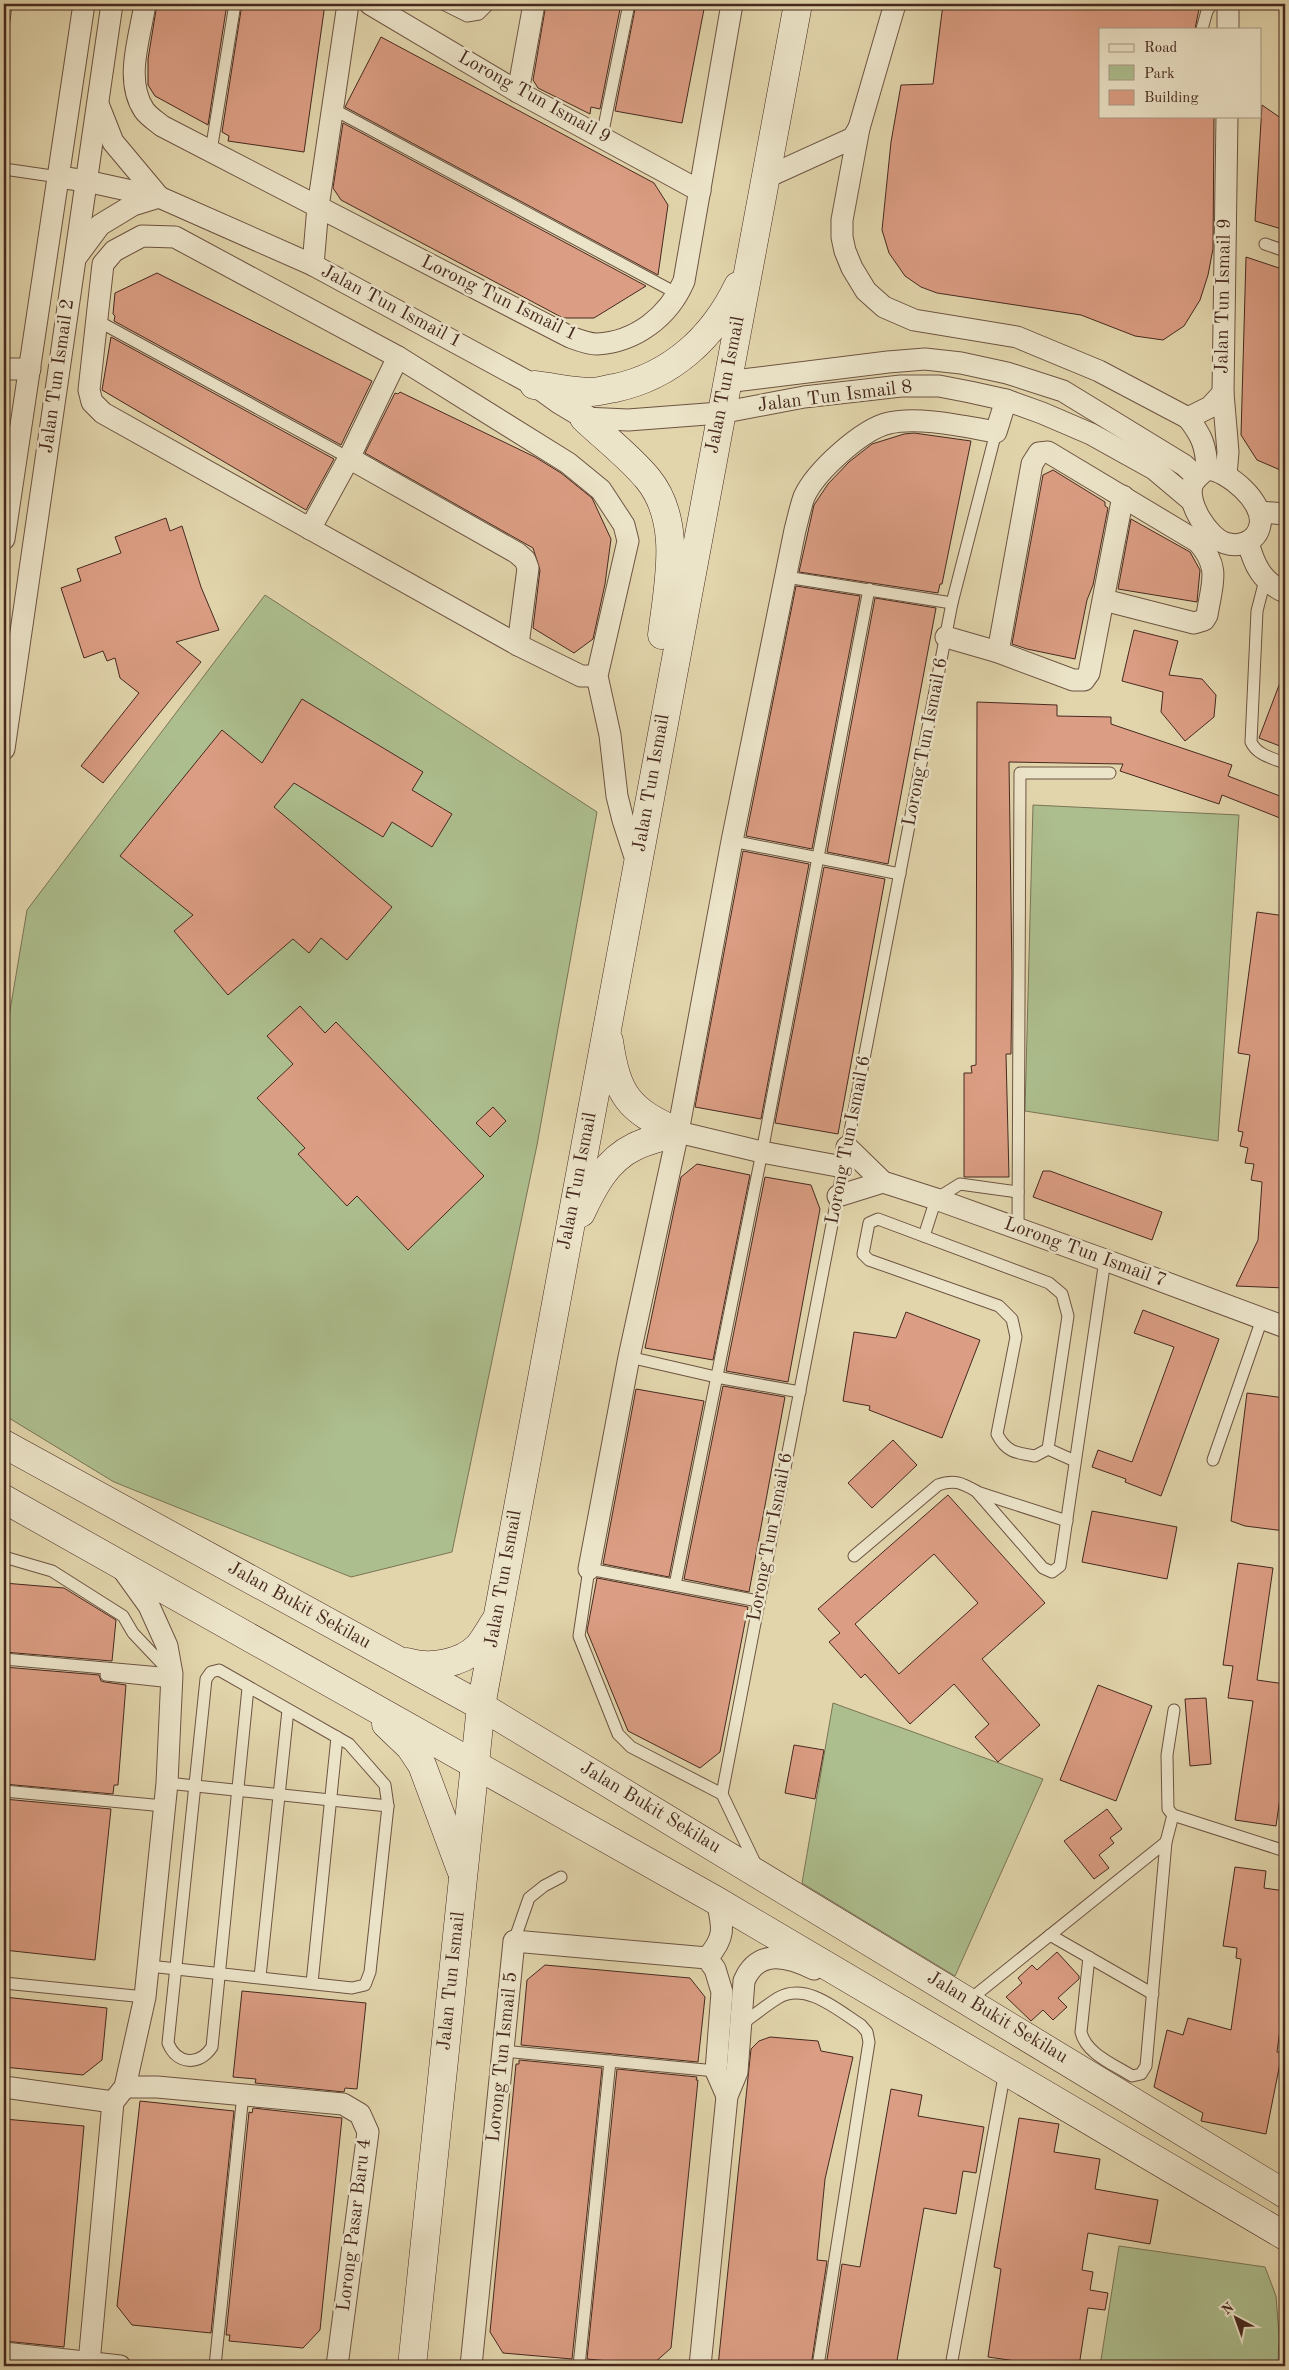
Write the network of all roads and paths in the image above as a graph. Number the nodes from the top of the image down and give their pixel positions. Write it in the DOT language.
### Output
graph roads {
  1 [pos="6,4"];
  2 [pos="84,4"];
  3 [pos="112,4"];
  4 [pos="145,4"];
  5 [pos="236,4"];
  6 [pos="348,4"];
  7 [pos="370,4"];
  8 [pos="443,4"];
  9 [pos="489,4"];
  10 [pos="534,4"];
  11 [pos="629,4"];
  12 [pos="732,4"];
  13 [pos="798,4"];
  14 [pos="895,4"];
  15 [pos="1212,4"];
  16 [pos="1228,4"];
  17 [pos="4,21"];
  18 [pos="1202,28"];
  19 [pos="1228,28"];
  20 [pos="518,92"];
  21 [pos="98,103"];
  22 [pos="333,109"];
  23 [pos="1227,118"];
  24 [pos="859,128"];
  25 [pos="602,136"];
  26 [pos="211,151"];
  27 [pos="4,169"];
  28 [pos="52,176"];
  29 [pos="765,178"];
  30 [pos="86,181"];
  31 [pos="700,190"];
  32 [pos="159,197"];
  33 [pos="318,207"];
  34 [pos="1265,244"];
  35 [pos="1285,251"];
  36 [pos="75,258"];
  37 [pos="750,263"];
  38 [pos="313,265"];
  39 [pos="678,294"];
  40 [pos="96,320"];
  41 [pos="398,358"];
  42 [pos="4,369"];
  43 [pos="30,369"];
  44 [pos="59,370"];
  45 [pos="1099,371"];
  46 [pos="90,374"];
  47 [pos="726,382"];
  48 [pos="534,385"];
  49 [pos="1223,393"];
  50 [pos="1006,400"];
  51 [pos="1085,405"];
  52 [pos="720,413"];
  53 [pos="584,418"];
  54 [pos="1188,418"];
  55 [pos="996,432"];
  56 [pos="350,458"];
  57 [pos="1210,474"];
  58 [pos="1123,496"];
  59 [pos="1192,501"];
  60 [pos="1260,512"];
  61 [pos="1285,514"];
  62 [pos="310,529"];
  63 [pos="1204,536"];
  64 [pos="4,538"];
  65 [pos="1248,542"];
  66 [pos="786,577"];
  67 [pos="1265,580"];
  68 [pos="870,590"];
  69 [pos="1285,592"];
  70 [pos="1104,600"];
  71 [pos="952,603"];
  72 [pos="946,636"];
  73 [pos="518,644"];
  74 [pos="998,652"];
  75 [pos="597,676"];
  76 [pos="669,685"];
  77 [pos="4,749"];
  78 [pos="1285,763"];
  79 [pos="1110,773"];
  80 [pos="732,841"];
  81 [pos="818,859"];
  82 [pos="637,863"];
  83 [pos="900,874"];
  84 [pos="607,1025"];
  85 [pos="678,1132"];
  86 [pos="762,1152"];
  87 [pos="845,1157"];
  88 [pos="883,1182"];
  89 [pos="1018,1192"];
  90 [pos="838,1196"];
  91 [pos="936,1199"];
  92 [pos="1018,1228"];
  93 [pos="924,1236"];
  94 [pos="566,1244"];
  95 [pos="1105,1260"];
  96 [pos="1262,1319"];
  97 [pos="1285,1327"];
  98 [pos="629,1357"];
  99 [pos="716,1377"];
  100 [pos="800,1392"];
  101 [pos="4,1444"];
  102 [pos="1048,1449"];
  103 [pos="1213,1460"];
  104 [pos="1075,1461"];
  105 [pos="976,1491"];
  106 [pos="4,1499"];
  107 [pos="1067,1521"];
  108 [pos="854,1556"];
  109 [pos="4,1557"];
  110 [pos="118,1562"];
  111 [pos="589,1569"];
  112 [pos="675,1585"];
  113 [pos="758,1601"];
  114 [pos="496,1621"];
  115 [pos="387,1654"];
  116 [pos="4,1659"];
  117 [pos="4,1667"];
  118 [pos="172,1678"];
  119 [pos="248,1688"];
  120 [pos="362,1700"];
  121 [pos="481,1706"];
  122 [pos="288,1710"];
  123 [pos="1174,1710"];
  124 [pos="337,1737"];
  125 [pos="475,1764"];
  126 [pos="167,1783"];
  127 [pos="196,1786"];
  128 [pos="4,1791"];
  129 [pos="238,1791"];
  130 [pos="722,1794"];
  131 [pos="280,1795"];
  132 [pos="332,1800"];
  133 [pos="164,1806"];
  134 [pos="388,1806"];
  135 [pos="1174,1815"];
  136 [pos="1166,1842"];
  137 [pos="1285,1851"];
  138 [pos="761,1875"];
  139 [pos="463,1877"];
  140 [pos="561,1877"];
  141 [pos="717,1901"];
  142 [pos="1050,1935"];
  143 [pos="514,1941"];
  144 [pos="707,1958"];
  145 [pos="1089,1958"];
  146 [pos="149,1966"];
  147 [pos="175,1969"];
  148 [pos="218,1973"];
  149 [pos="848,1977"];
  150 [pos="260,1978"];
  151 [pos="4,1983"];
  152 [pos="312,1983"];
  153 [pos="1153,1994"];
  154 [pos="145,1997"];
  155 [pos="968,2001"];
  156 [pos="741,2025"];
  157 [pos="504,2051"];
  158 [pos="610,2061"];
  159 [pos="1005,2070"];
  160 [pos="716,2071"];
  161 [pos="4,2087"];
  162 [pos="243,2094"];
  163 [pos="119,2095"];
  164 [pos="727,2096"];
  165 [pos="1285,2194"];
  166 [pos="1285,2236"];
  167 [pos="7,2358"];
  168 [pos="474,2361"];
  169 [pos="90,2363"];
  170 [pos="120,2366"];
  171 [pos="215,2366"];
  172 [pos="337,2366"];
  173 [pos="412,2366"];
  174 [pos="579,2366"];
  175 [pos="700,2366"];
  176 [pos="818,2366"];
  177 [pos="952,2366"];
  1 -- 17 [label="lane"];
  2 -- 28 [label="street"];
  3 -- 21 [label="street, Jalan Tun Ismail 2"];
  4 -- 26 [label="street, Lorong Tun Ismail 1"];
  5 -- 26 [label="lane"];
  6 -- 22 [label="street"];
  7 -- 20 [label="street, Lorong Tun Ismail 9"];
  8 -- 9 [label="lane"];
  10 -- 20 [label="street"];
  11 -- 25 [label="lane"];
  12 -- 31 [label="street, Lorong Tun Ismail 1"];
  13 -- 29 [label="main road, Jalan Tun Ismail"];
  14 -- 24 [label="street"];
  15 -- 18 [label="lane"];
  16 -- 19 [label="street"];
  20 -- 25 [label="street, Lorong Tun Ismail 9"];
  21 -- 30 [label="street, Jalan Tun Ismail 2"];
  21 -- 32 [label="street"];
  22 -- 33 [label="street"];
  22 -- 39 [label="lane"];
  23 -- 49 [label="street, Jalan Tun Ismail 9"];
  24 -- 29 [label="street"];
  24 -- 45 [label="street"];
  25 -- 31 [label="street, Lorong Tun Ismail 9"];
  26 -- 33 [label="street, Lorong Tun Ismail 1"];
  27 -- 28 [label="lane"];
  28 -- 30 [label="street, Jalan Tun Ismail 1"];
  28 -- 43 [label="street, Jalan Tun Ismail 2"];
  29 -- 37 [label="main road, Jalan Tun Ismail"];
  30 -- 32 [label="street, Jalan Tun Ismail 1"];
  30 -- 36 [label="street, Jalan Tun Ismail 2"];
  31 -- 39 [label="street, Lorong Tun Ismail 1"];
  32 -- 36 [label="street"];
  32 -- 38 [label="street, Jalan Tun Ismail 1"];
  33 -- 38 [label="street"];
  33 -- 39 [label="street, Lorong Tun Ismail 1"];
  34 -- 35 [label="lane"];
  36 -- 44 [label="street, Jalan Tun Ismail 2"];
  37 -- 47 [label="main road, Jalan Tun Ismail"];
  37 -- 48 [label="main road"];
  38 -- 48 [label="street, Jalan Tun Ismail 1"];
  40 -- 41 [label="street"];
  40 -- 46 [label="street"];
  40 -- 56 [label="lane"];
  41 -- 56 [label="street"];
  41 -- 75 [label="street"];
  42 -- 43 [label="street"];
  43 -- 64 [label="street, Jalan Tun Ismail 2"];
  44 -- 46 [label="street"];
  44 -- 77 [label="street, Jalan Tun Ismail 2"];
  45 -- 51 [label="street"];
  45 -- 54 [label="street"];
  46 -- 62 [label="street"];
  47 -- 51 [label="street, Jalan Tun Ismail 8"];
  47 -- 52 [label="main road, Jalan Tun Ismail"];
  48 -- 53 [label="street, Jalan Tun Ismail 1"];
  49 -- 54 [label="street"];
  49 -- 57 [label="street, Jalan Tun Ismail 9"];
  50 -- 52 [label="street, Jalan Tun Ismail 8"];
  50 -- 55 [label="street, Lorong Tun Ismail 6"];
  50 -- 59 [label="street, Jalan Tun Ismail 8"];
  51 -- 57 [label="street, Jalan Tun Ismail 8"];
  52 -- 53 [label="street, Jalan Tun Ismail 1"];
  52 -- 76 [label="main road, Jalan Tun Ismail"];
  53 -- 76 [label="main road"];
  54 -- 57 [label="street"];
  55 -- 66 [label="street"];
  55 -- 71 [label="lane, Lorong Tun Ismail 6"];
  56 -- 62 [label="street"];
  56 -- 73 [label="street"];
  57 -- 59 [label="street"];
  57 -- 60 [label="street"];
  58 -- 63 [label="street"];
  58 -- 70 [label="street"];
  58 -- 74 [label="street"];
  59 -- 63 [label="street"];
  60 -- 61 [label="street"];
  60 -- 65 [label="street"];
  62 -- 73 [label="street"];
  63 -- 65 [label="street"];
  63 -- 70 [label="street"];
  65 -- 67 [label="street"];
  66 -- 68 [label="lane"];
  66 -- 80 [label="street"];
  67 -- 69 [label="street"];
  67 -- 78 [label="lane"];
  68 -- 71 [label="lane"];
  68 -- 81 [label="lane"];
  70 -- 74 [label="street"];
  71 -- 72 [label="lane, Lorong Tun Ismail 6"];
  72 -- 74 [label="street"];
  72 -- 83 [label="lane, Lorong Tun Ismail 6"];
  73 -- 75 [label="street"];
  75 -- 82 [label="street"];
  76 -- 82 [label="main road, Jalan Tun Ismail"];
  79 -- 89 [label="lane"];
  80 -- 81 [label="lane"];
  80 -- 85 [label="street"];
  81 -- 83 [label="lane"];
  81 -- 86 [label="lane"];
  82 -- 84 [label="main road, Jalan Tun Ismail"];
  83 -- 87 [label="lane, Lorong Tun Ismail 6"];
  84 -- 85 [label="main road"];
  84 -- 94 [label="main road, Jalan Tun Ismail"];
  85 -- 86 [label="street"];
  85 -- 94 [label="main road"];
  85 -- 98 [label="street"];
  86 -- 87 [label="street"];
  86 -- 99 [label="lane"];
  87 -- 88 [label="street, Lorong Tun Ismail 7"];
  87 -- 90 [label="lane, Lorong Tun Ismail 6"];
  88 -- 90 [label="street"];
  88 -- 91 [label="street, Lorong Tun Ismail 7"];
  89 -- 91 [label="lane"];
  89 -- 92 [label="lane"];
  90 -- 100 [label="lane, Lorong Tun Ismail 6"];
  91 -- 92 [label="street, Lorong Tun Ismail 7"];
  91 -- 93 [label="lane"];
  92 -- 95 [label="street, Lorong Tun Ismail 7"];
  93 -- 102 [label="lane"];
  93 -- 102 [label="lane"];
  94 -- 114 [label="main road, Jalan Tun Ismail"];
  95 -- 96 [label="street, Lorong Tun Ismail 7"];
  95 -- 104 [label="lane"];
  96 -- 97 [label="street, Lorong Tun Ismail 7"];
  96 -- 103 [label="lane"];
  98 -- 99 [label="lane"];
  98 -- 111 [label="street"];
  99 -- 100 [label="lane"];
  99 -- 112 [label="lane"];
  100 -- 113 [label="lane, Lorong Tun Ismail 6"];
  101 -- 115 [label="main road, Jalan Bukit Sekilau"];
  102 -- 104 [label="lane"];
  104 -- 107 [label="lane"];
  105 -- 107 [label="lane"];
  105 -- 107 [label="lane"];
  105 -- 108 [label="lane"];
  106 -- 110 [label="main road"];
  109 -- 118 [label="lane"];
  110 -- 118 [label="street"];
  110 -- 120 [label="main road"];
  111 -- 112 [label="lane"];
  111 -- 130 [label="lane"];
  112 -- 113 [label="lane"];
  113 -- 130 [label="lane, Lorong Tun Ismail 6"];
  114 -- 115 [label="main road"];
  114 -- 121 [label="main road, Jalan Tun Ismail"];
  115 -- 121 [label="main road, Jalan Bukit Sekilau"];
  116 -- 118 [label="lane"];
  117 -- 118 [label="lane"];
  118 -- 126 [label="street"];
  119 -- 122 [label="lane"];
  119 -- 127 [label="lane"];
  119 -- 129 [label="lane"];
  120 -- 125 [label="main road"];
  120 -- 139 [label="main road"];
  121 -- 125 [label="main road, Jalan Tun Ismail"];
  121 -- 138 [label="main road, Jalan Bukit Sekilau"];
  122 -- 124 [label="lane"];
  122 -- 131 [label="lane"];
  123 -- 135 [label="lane"];
  124 -- 132 [label="lane"];
  124 -- 134 [label="lane"];
  125 -- 139 [label="main road, Jalan Tun Ismail"];
  125 -- 141 [label="main road"];
  126 -- 127 [label="lane"];
  126 -- 133 [label="street"];
  127 -- 129 [label="lane"];
  127 -- 147 [label="lane"];
  128 -- 133 [label="lane"];
  129 -- 131 [label="lane"];
  129 -- 148 [label="lane"];
  130 -- 138 [label="lane"];
  131 -- 132 [label="lane"];
  131 -- 150 [label="lane"];
  132 -- 134 [label="lane"];
  132 -- 152 [label="lane"];
  133 -- 146 [label="street"];
  134 -- 152 [label="lane"];
  135 -- 136 [label="lane"];
  135 -- 137 [label="lane"];
  136 -- 142 [label="lane"];
  136 -- 153 [label="lane"];
  138 -- 155 [label="main road, Jalan Bukit Sekilau"];
  139 -- 173 [label="main road, Jalan Tun Ismail"];
  140 -- 143 [label="lane"];
  141 -- 144 [label="street"];
  141 -- 149 [label="main road"];
  142 -- 145 [label="lane"];
  142 -- 155 [label="lane"];
  143 -- 144 [label="street"];
  143 -- 157 [label="street, Lorong Tun Ismail 5"];
  144 -- 160 [label="street"];
  145 -- 153 [label="lane"];
  145 -- 153 [label="lane"];
  146 -- 147 [label="lane"];
  146 -- 154 [label="street"];
  147 -- 148 [label="lane"];
  147 -- 148 [label="lane"];
  148 -- 150 [label="lane"];
  149 -- 156 [label="street"];
  149 -- 159 [label="main road"];
  150 -- 152 [label="lane"];
  151 -- 154 [label="lane"];
  154 -- 163 [label="street"];
  155 -- 165 [label="main road, Jalan Bukit Sekilau"];
  156 -- 164 [label="street"];
  156 -- 176 [label="lane"];
  157 -- 158 [label="lane"];
  157 -- 168 [label="street, Lorong Tun Ismail 5"];
  158 -- 160 [label="lane"];
  158 -- 174 [label="lane"];
  159 -- 166 [label="main road"];
  159 -- 177 [label="lane"];
  160 -- 164 [label="street"];
  161 -- 163 [label="street, Lorong Pasar Baru 4"];
  162 -- 163 [label="street, Lorong Pasar Baru 4"];
  162 -- 171 [label="lane"];
  162 -- 172 [label="street, Lorong Pasar Baru 4"];
  163 -- 169 [label="street"];
  164 -- 175 [label="street"];
  167 -- 169 [label="street"];
  169 -- 170 [label="street"];
}
